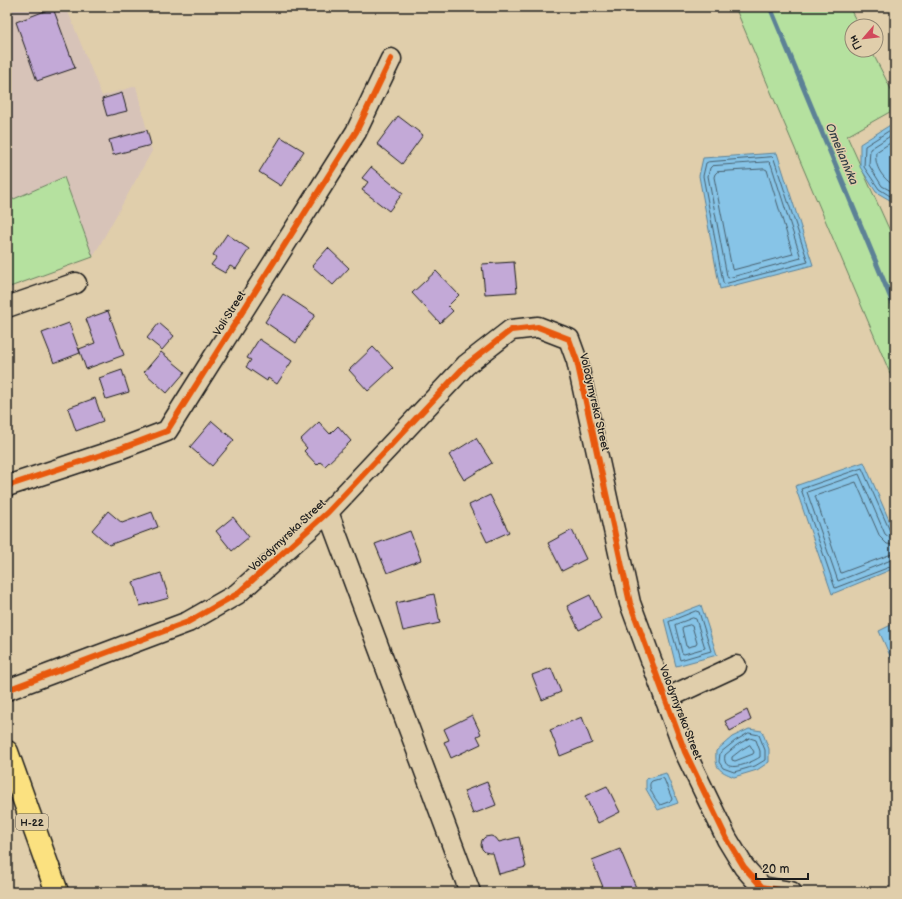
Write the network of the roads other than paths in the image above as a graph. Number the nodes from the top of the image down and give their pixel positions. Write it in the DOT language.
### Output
graph roads {
  1 [pos="391,59"];
  2 [pos="76,283"];
  3 [pos="7,307"];
  4 [pos="7,486"];
  5 [pos="328,512"];
  6 [pos="736,666"];
  7 [pos="16,687"];
  8 [pos="665,699"];
  9 [pos="7,752"];
  10 [pos="57,892"];
  11 [pos="470,892"];
  12 [pos="790,892"];
  1 -- 4 [label="street, Voli Street"];
  2 -- 3 [label="street"];
  5 -- 7 [label="street, Volodymyrska Street"];
  5 -- 8 [label="street, Volodymyrska Street"];
  5 -- 11 [label="street, Volodymyrska Street"];
  6 -- 8 [label="street"];
  8 -- 12 [label="street, Volodymyrska Street"];
  9 -- 10 [label="main road, Н-22"];
}
